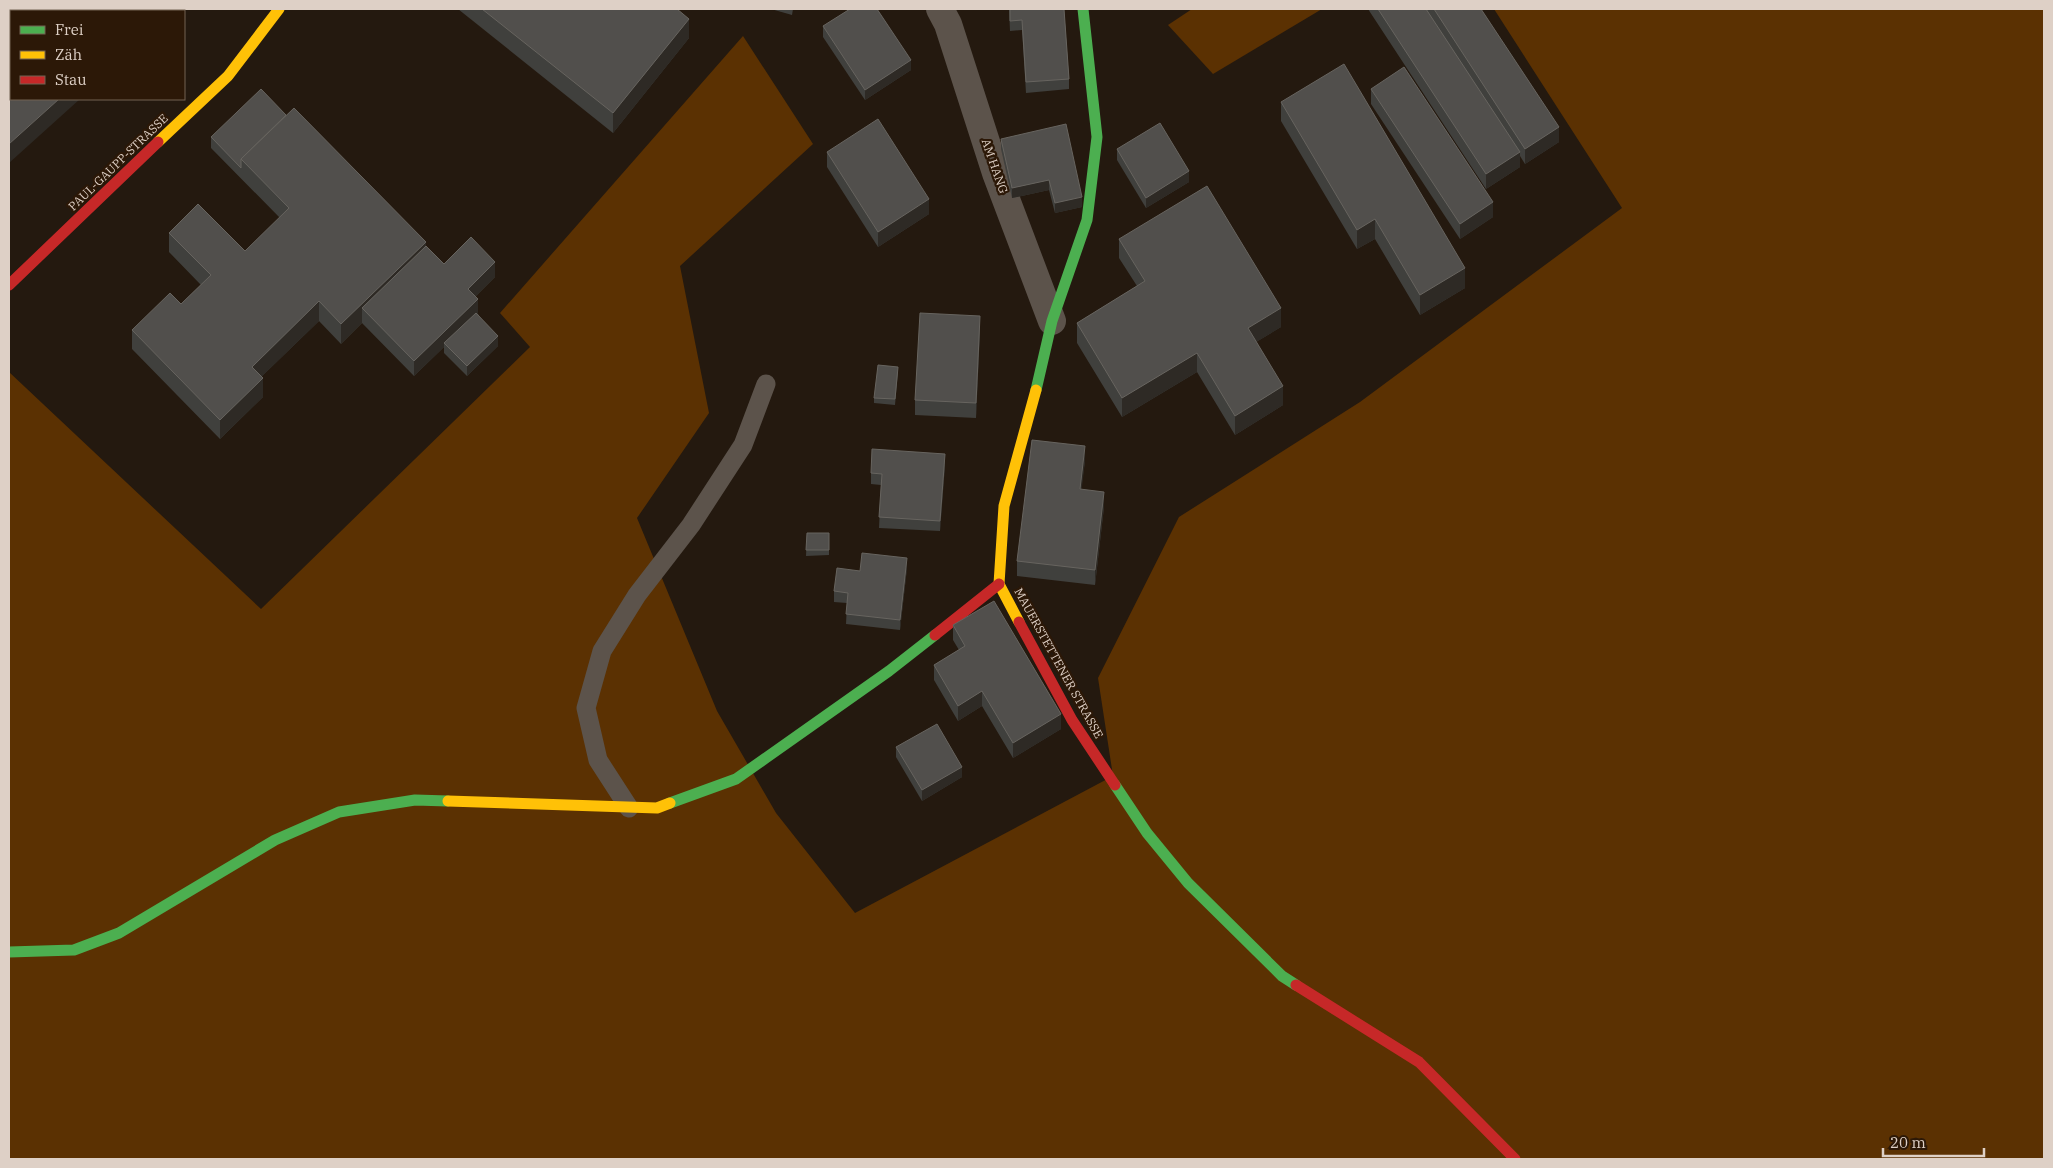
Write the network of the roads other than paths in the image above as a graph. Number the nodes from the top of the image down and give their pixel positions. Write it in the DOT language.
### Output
graph roads {
  1 [pos="279,9"];
  2 [pos="940,9"];
  3 [pos="1083,9"];
  4 [pos="9,285"];
  5 [pos="1052,322"];
  6 [pos="766,384"];
  7 [pos="999,584"];
  8 [pos="629,808"];
  9 [pos="9,952"];
  10 [pos="1515,1159"];
  1 -- 4 [label="street, PAUL-GAUPP-STRASSE"];
  2 -- 5 [label="street, AM HANG"];
  3 -- 5 [label="street, MAUERSTETTENER STRASSE"];
  5 -- 7 [label="street, MAUERSTETTENER STRASSE"];
  6 -- 8 [label="lane"];
  7 -- 8 [label="street"];
  7 -- 10 [label="street, MAUERSTETTENER STRASSE"];
  8 -- 9 [label="street"];
}
